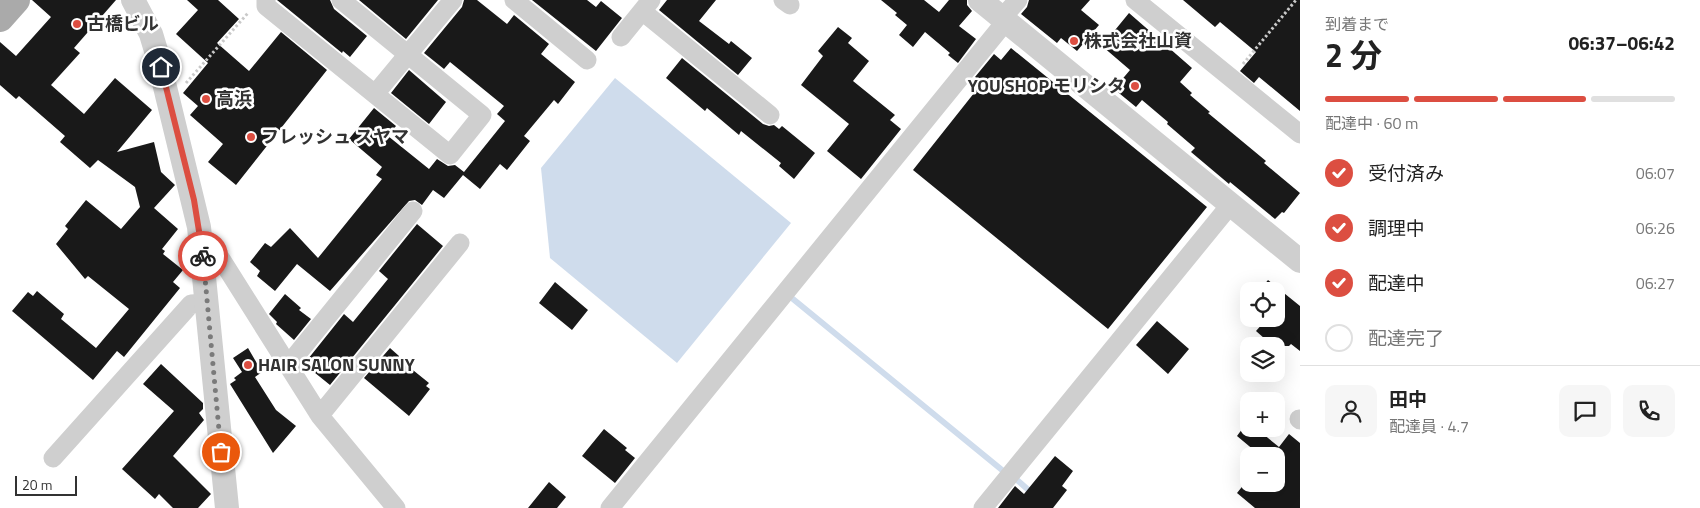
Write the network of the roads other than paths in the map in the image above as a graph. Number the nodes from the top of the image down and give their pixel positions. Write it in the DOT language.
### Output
graph roads {
  1 [pos="133,0"];
  2 [pos="341,0"];
  3 [pos="453,0"];
  4 [pos="514,0"];
  5 [pos="980,0"];
  6 [pos="1018,0"];
  7 [pos="1135,0"];
  8 [pos="260,4"];
  9 [pos="646,5"];
  10 [pos="1004,20"];
  11 [pos="621,37"];
  12 [pos="408,55"];
  13 [pos="587,60"];
  14 [pos="375,94"];
  15 [pos="770,115"];
  16 [pos="1300,134"];
  17 [pos="1231,204"];
  18 [pos="413,211"];
  19 [pos="460,244"];
  20 [pos="204,260"];
  21 [pos="1300,260"];
  22 [pos="207,303"];
  23 [pos="286,363"];
  24 [pos="318,413"];
  25 [pos="52,458"];
  26 [pos="226,508"];
  27 [pos="396,508"];
  28 [pos="610,508"];
  29 [pos="983,508"];
  1 -- 20 [label="street"];
  2 -- 12 [label="street"];
  3 -- 12 [label="street"];
  4 -- 13 [label="street"];
  5 -- 10 [label="street"];
  6 -- 10 [label="street"];
  7 -- 16 [label="street"];
  8 -- 14 [label="street"];
  9 -- 11 [label="street"];
  9 -- 15 [label="street"];
  10 -- 17 [label="street"];
  10 -- 28 [label="street"];
  12 -- 14 [label="street"];
  12 -- 14 [label="street"];
  17 -- 21 [label="street"];
  17 -- 29 [label="street"];
  18 -- 23 [label="street"];
  19 -- 24 [label="street"];
  20 -- 22 [label="street"];
  20 -- 23 [label="street"];
  22 -- 25 [label="street"];
  22 -- 26 [label="street"];
  23 -- 24 [label="street"];
  24 -- 27 [label="street"];
}
